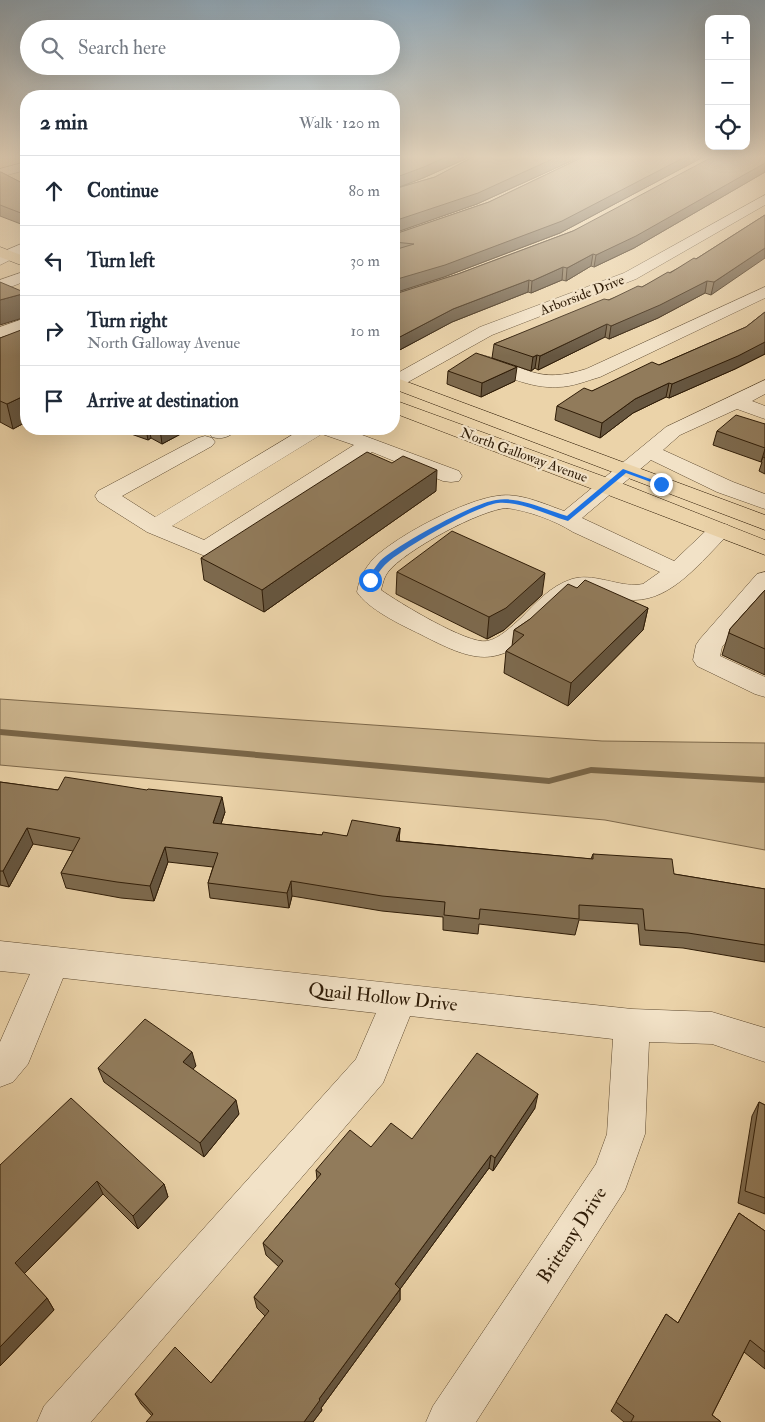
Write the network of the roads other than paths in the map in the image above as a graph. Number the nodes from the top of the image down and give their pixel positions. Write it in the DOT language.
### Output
graph roads {
  1 [pos="724,222"];
  2 [pos="9,237"];
  3 [pos="20,242"];
  4 [pos="20,248"];
  5 [pos="2,256"];
  6 [pos="20,260"];
  7 [pos="20,278"];
  8 [pos="1,286"];
  9 [pos="765,292"];
  10 [pos="20,293"];
  11 [pos="20,326"];
  12 [pos="0,334"];
  13 [pos="452,350"];
  14 [pos="400,379"];
  15 [pos="400,385"];
  16 [pos="765,386"];
  17 [pos="737,402"];
  18 [pos="400,408"];
  19 [pos="765,413"];
  20 [pos="217,435"];
  21 [pos="306,435"];
  22 [pos="344,435"];
  23 [pos="370,444"];
  24 [pos="648,451"];
  25 [pos="451,476"];
  26 [pos="616,478"];
  27 [pos="765,502"];
  28 [pos="568,519"];
  29 [pos="765,523"];
  30 [pos="154,527"];
  31 [pos="720,530"];
  32 [pos="765,548"];
  33 [pos="677,571"];
  34 [pos="765,580"];
  35 [pos="765,688"];
  36 [pos="0,956"];
  37 [pos="53,961"];
  38 [pos="399,999"];
  39 [pos="632,1025"];
  40 [pos="765,1045"];
  41 [pos="0,1070"];
  42 [pos="60,1422"];
  43 [pos="448,1422"];
  1 -- 13 [label="street, Arborside Drive"];
  2 -- 3 [label="main road"];
  4 -- 5 [label="street"];
  5 -- 6 [label="main road"];
  7 -- 8 [label="street"];
  8 -- 10 [label="street"];
  9 -- 13 [label="street"];
  11 -- 12 [label="street"];
  13 -- 14 [label="street, Arborside Drive"];
  15 -- 26 [label="main road, North Galloway Avenue"];
  16 -- 17 [label="street"];
  17 -- 19 [label="street"];
  17 -- 24 [label="street"];
  18 -- 26 [label="main road, North Galloway Avenue"];
  20 -- 30 [label="street"];
  21 -- 30 [label="street"];
  22 -- 23 [label="street"];
  23 -- 25 [label="street"];
  23 -- 30 [label="street"];
  24 -- 26 [label="street"];
  24 -- 27 [label="street"];
  26 -- 28 [label="street"];
  26 -- 29 [label="main road, North Galloway Avenue"];
  26 -- 31 [label="main road, North Galloway Avenue"];
  28 -- 33 [label="street"];
  28 -- 33 [label="street"];
  31 -- 32 [label="main road, North Galloway Avenue"];
  31 -- 33 [label="street"];
  34 -- 35 [label="street"];
  36 -- 37 [label="street, Quail Hollow Drive"];
  37 -- 38 [label="street, Quail Hollow Drive"];
  37 -- 41 [label="street"];
  38 -- 39 [label="street, Quail Hollow Drive"];
  38 -- 42 [label="street"];
  39 -- 40 [label="street, Quail Hollow Drive"];
  39 -- 43 [label="street, Brittany Drive"];
}
